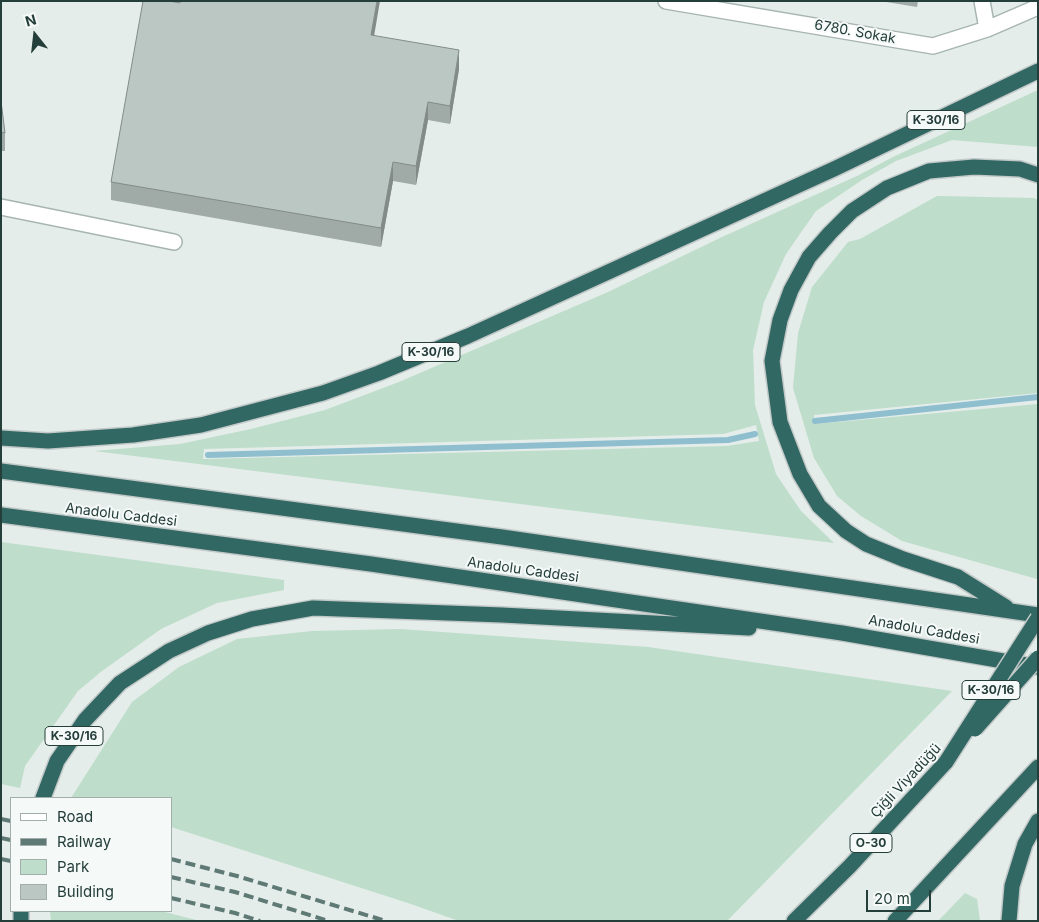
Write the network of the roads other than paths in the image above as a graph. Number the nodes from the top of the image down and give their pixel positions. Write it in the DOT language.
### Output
graph roads {
  1 [pos="666,1"];
  2 [pos="982,1"];
  3 [pos="1038,7"];
  4 [pos="987,29"];
  5 [pos="1038,71"];
  6 [pos="1038,175"];
  7 [pos="1,207"];
  8 [pos="174,242"];
  9 [pos="1,438"];
  10 [pos="1,471"];
  11 [pos="1,516"];
  12 [pos="1011,610"];
  13 [pos="1038,616"];
  14 [pos="842,633"];
  15 [pos="1038,658"];
  16 [pos="1038,667"];
  17 [pos="946,762"];
  18 [pos="1038,766"];
  19 [pos="43,797"];
  20 [pos="1038,822"];
  21 [pos="794,921"];
  22 [pos="895,921"];
  23 [pos="1009,921"];
  1 -- 4 [label="street, 6780. Sokak"];
  2 -- 4 [label="street"];
  3 -- 4 [label="street, 6780. Sokak"];
  5 -- 9 [label="highway, K-30/16"];
  6 -- 12 [label="highway"];
  7 -- 8 [label="street"];
  10 -- 12 [label="highway, Anadolu Caddesi"];
  11 -- 14 [label="highway, Anadolu Caddesi"];
  12 -- 13 [label="highway, Anadolu Caddesi"];
  13 -- 17 [label="highway, K-30/16, bridge"];
  14 -- 16 [label="highway, Anadolu Caddesi"];
  14 -- 19 [label="highway, K-30/16"];
  15 -- 17 [label="highway, Çiğli Viyadüğü / O-30, bridge"];
  17 -- 21 [label="highway, Çiğli Viyadüğü / O-30"];
  18 -- 22 [label="highway"];
  20 -- 23 [label="highway"];
}
